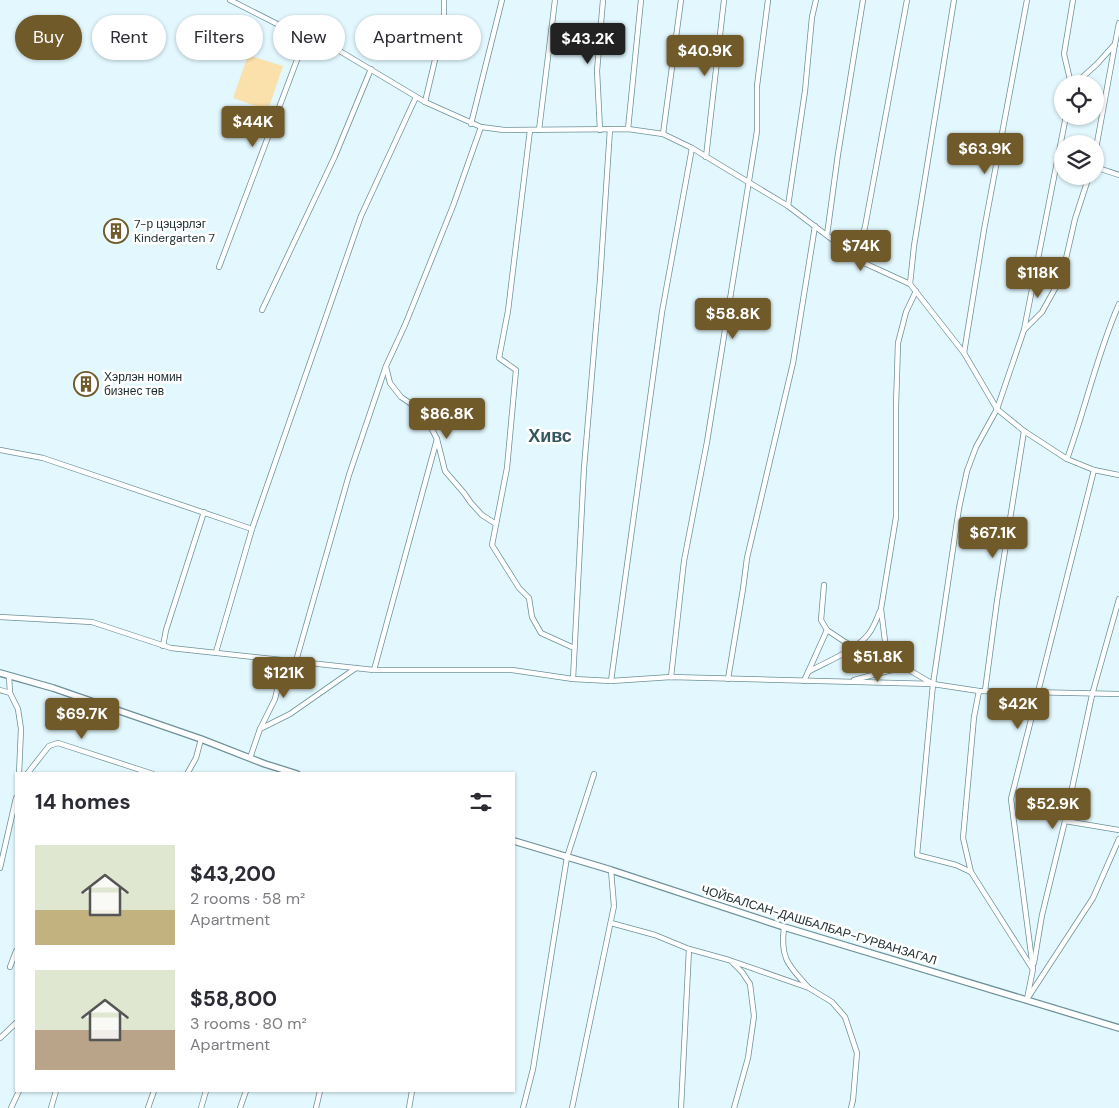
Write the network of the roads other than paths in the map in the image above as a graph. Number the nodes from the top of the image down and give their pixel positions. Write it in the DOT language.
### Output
graph roads {
  1 [pos="230,0"];
  2 [pos="444,0"];
  3 [pos="502,0"];
  4 [pos="555,0"];
  5 [pos="603,0"];
  6 [pos="641,0"];
  7 [pos="681,0"];
  8 [pos="724,0"];
  9 [pos="768,0"];
  10 [pos="816,0"];
  11 [pos="863,0"];
  12 [pos="907,0"];
  13 [pos="954,0"];
  14 [pos="1027,0"];
  15 [pos="1073,0"];
  16 [pos="273,20"];
  17 [pos="1119,22"];
  18 [pos="1115,44"];
  19 [pos="345,54"];
  20 [pos="297,60"];
  21 [pos="371,69"];
  22 [pos="1069,75"];
  23 [pos="1085,75"];
  24 [pos="416,97"];
  25 [pos="425,102"];
  26 [pos="471,124"];
  27 [pos="1064,125"];
  28 [pos="481,127"];
  29 [pos="628,129"];
  30 [pos="530,130"];
  31 [pos="538,130"];
  32 [pos="600,130"];
  33 [pos="610,130"];
  34 [pos="663,134"];
  35 [pos="1098,135"];
  36 [pos="692,148"];
  37 [pos="706,157"];
  38 [pos="1104,170"];
  39 [pos="1119,176"];
  40 [pos="749,182"];
  41 [pos="1086,185"];
  42 [pos="788,206"];
  43 [pos="815,226"];
  44 [pos="827,235"];
  45 [pos="855,257"];
  46 [pos="218,267"];
  47 [pos="910,284"];
  48 [pos="916,291"];
  49 [pos="1119,304"];
  50 [pos="262,310"];
  51 [pos="1024,330"];
  52 [pos="964,353"];
  53 [pos="386,366"];
  54 [pos="997,409"];
  55 [pos="1024,431"];
  56 [pos="437,440"];
  57 [pos="0,450"];
  58 [pos="1068,459"];
  59 [pos="1094,470"];
  60 [pos="1119,475"];
  61 [pos="204,512"];
  62 [pos="496,524"];
  63 [pos="252,529"];
  64 [pos="824,585"];
  65 [pos="1119,599"];
  66 [pos="881,609"];
  67 [pos="0,616"];
  68 [pos="827,630"];
  69 [pos="163,646"];
  70 [pos="855,646"];
  71 [pos="574,648"];
  72 [pos="216,652"];
  73 [pos="886,657"];
  74 [pos="284,660"];
  75 [pos="296,661"];
  76 [pos="904,667"];
  77 [pos="356,668"];
  78 [pos="374,670"];
  79 [pos="808,672"];
  80 [pos="0,673"];
  81 [pos="9,676"];
  82 [pos="670,677"];
  83 [pos="728,679"];
  84 [pos="573,680"];
  85 [pos="611,681"];
  86 [pos="804,681"];
  87 [pos="848,682"];
  88 [pos="933,684"];
  89 [pos="0,690"];
  90 [pos="979,691"];
  91 [pos="985,691"];
  92 [pos="10,693"];
  93 [pos="1038,693"];
  94 [pos="1092,694"];
  95 [pos="1119,694"];
  96 [pos="260,729"];
  97 [pos="201,739"];
  98 [pos="250,758"];
  99 [pos="188,771"];
  100 [pos="19,772"];
  101 [pos="29,772"];
  102 [pos="147,772"];
  103 [pos="291,772"];
  104 [pos="594,774"];
  105 [pos="14,818"];
  106 [pos="1065,821"];
  107 [pos="1119,830"];
  108 [pos="1119,839"];
  109 [pos="515,841"];
  110 [pos="567,857"];
  111 [pos="0,868"];
  112 [pos="611,870"];
  113 [pos="971,872"];
  114 [pos="611,923"];
  115 [pos="784,927"];
  116 [pos="689,949"];
  117 [pos="15,954"];
  118 [pos="729,960"];
  119 [pos="10,967"];
  120 [pos="1033,969"];
  121 [pos="809,988"];
  122 [pos="1027,999"];
  123 [pos="15,1023"];
  124 [pos="1119,1028"];
  125 [pos="10,1029"];
  126 [pos="15,1032"];
  127 [pos="0,1038"];
  128 [pos="19,1092"];
  129 [pos="56,1092"];
  130 [pos="154,1092"];
  131 [pos="206,1092"];
  132 [pos="246,1092"];
  133 [pos="320,1092"];
  134 [pos="412,1092"];
  135 [pos="11,1108"];
  136 [pos="51,1108"];
  137 [pos="148,1108"];
  138 [pos="201,1108"];
  139 [pos="240,1108"];
  140 [pos="316,1108"];
  141 [pos="409,1108"];
  142 [pos="523,1108"];
  143 [pos="572,1108"];
  144 [pos="681,1108"];
  145 [pos="734,1108"];
  146 [pos="851,1108"];
  1 -- 16 [label="street"];
  2 -- 25 [label="street"];
  3 -- 26 [label="street"];
  4 -- 31 [label="street"];
  5 -- 32 [label="street"];
  6 -- 29 [label="street"];
  7 -- 34 [label="street"];
  8 -- 37 [label="street"];
  9 -- 40 [label="street"];
  10 -- 42 [label="street"];
  11 -- 44 [label="street"];
  12 -- 45 [label="street"];
  13 -- 47 [label="street"];
  14 -- 52 [label="street"];
  15 -- 22 [label="street"];
  17 -- 18 [label="street"];
  18 -- 23 [label="street"];
  18 -- 35 [label="street"];
  19 -- 21 [label="street"];
  20 -- 46 [label="street"];
  21 -- 24 [label="street"];
  21 -- 50 [label="street"];
  24 -- 25 [label="street"];
  24 -- 63 [label="street"];
  25 -- 26 [label="street"];
  26 -- 28 [label="street"];
  27 -- 51 [label="street"];
  28 -- 30 [label="street"];
  28 -- 53 [label="street"];
  29 -- 33 [label="street"];
  29 -- 34 [label="street"];
  30 -- 31 [label="street"];
  30 -- 62 [label="street"];
  31 -- 32 [label="street"];
  32 -- 33 [label="street"];
  33 -- 71 [label="street"];
  34 -- 36 [label="street"];
  36 -- 37 [label="street"];
  36 -- 85 [label="street"];
  37 -- 40 [label="street"];
  38 -- 39 [label="street"];
  40 -- 42 [label="street"];
  40 -- 82 [label="street"];
  41 -- 51 [label="street"];
  42 -- 43 [label="street"];
  43 -- 44 [label="street"];
  43 -- 83 [label="street"];
  44 -- 45 [label="street"];
  45 -- 47 [label="street"];
  47 -- 48 [label="street"];
  48 -- 52 [label="street"];
  48 -- 66 [label="street"];
  49 -- 58 [label="street"];
  51 -- 54 [label="street"];
  52 -- 54 [label="street"];
  53 -- 56 [label="street"];
  53 -- 75 [label="street"];
  54 -- 55 [label="street"];
  54 -- 88 [label="street"];
  55 -- 58 [label="street"];
  55 -- 91 [label="street"];
  56 -- 62 [label="street"];
  56 -- 78 [label="street"];
  57 -- 61 [label="street"];
  58 -- 59 [label="street"];
  59 -- 60 [label="street"];
  59 -- 93 [label="street"];
  61 -- 63 [label="street"];
  61 -- 69 [label="street"];
  62 -- 71 [label="street"];
  63 -- 72 [label="street"];
  64 -- 68 [label="street"];
  65 -- 94 [label="street"];
  66 -- 70 [label="street"];
  66 -- 73 [label="street"];
  67 -- 69 [label="street"];
  68 -- 70 [label="street"];
  68 -- 79 [label="street"];
  69 -- 72 [label="street"];
  70 -- 73 [label="street"];
  70 -- 79 [label="street"];
  71 -- 84 [label="street"];
  72 -- 74 [label="street"];
  73 -- 76 [label="street"];
  74 -- 75 [label="street"];
  74 -- 96 [label="street"];
  75 -- 77 [label="street"];
  76 -- 87 [label="street"];
  76 -- 88 [label="street"];
  77 -- 78 [label="street"];
  77 -- 96 [label="street"];
  78 -- 84 [label="street"];
  79 -- 86 [label="street"];
  80 -- 81 [label="street"];
  81 -- 92 [label="street"];
  81 -- 97 [label="street"];
  82 -- 83 [label="street"];
  82 -- 85 [label="street"];
  83 -- 86 [label="street"];
  84 -- 85 [label="street"];
  86 -- 87 [label="street"];
  87 -- 88 [label="street"];
  88 -- 90 [label="street"];
  88 -- 113 [label="street"];
  89 -- 92 [label="street"];
  90 -- 91 [label="street"];
  90 -- 113 [label="street"];
  91 -- 93 [label="street"];
  92 -- 100 [label="street"];
  93 -- 94 [label="street"];
  93 -- 120 [label="street"];
  94 -- 95 [label="street"];
  94 -- 106 [label="street"];
  96 -- 98 [label="street"];
  97 -- 98 [label="street"];
  97 -- 99 [label="street"];
  98 -- 103 [label="street"];
  101 -- 102 [label="street"];
  104 -- 110 [label="street"];
  105 -- 111 [label="street"];
  106 -- 107 [label="street"];
  106 -- 120 [label="street"];
  108 -- 122 [label="street"];
  109 -- 110 [label="street, ЧОЙБАЛСАН-ДАШБАЛБАР-ГУРВАНЗАГАЛ"];
  110 -- 112 [label="street, ЧОЙБАЛСАН-ДАШБАЛБАР-ГУРВАНЗАГАЛ"];
  110 -- 142 [label="street"];
  112 -- 114 [label="street"];
  112 -- 115 [label="street, ЧОЙБАЛСАН-ДАШБАЛБАР-ГУРВАНЗАГАЛ"];
  113 -- 120 [label="street"];
  114 -- 116 [label="street"];
  114 -- 143 [label="street"];
  115 -- 121 [label="street"];
  115 -- 122 [label="street, ЧОЙБАЛСАН-ДАШБАЛБАР-ГУРВАНЗАГАЛ"];
  116 -- 118 [label="street"];
  116 -- 144 [label="street"];
  117 -- 119 [label="street"];
  118 -- 121 [label="street"];
  118 -- 145 [label="street"];
  120 -- 122 [label="street"];
  121 -- 146 [label="street"];
  122 -- 124 [label="street, ЧОЙБАЛСАН-ДАШБАЛБАР-ГУРВАНЗАГАЛ"];
  123 -- 125 [label="street"];
  125 -- 126 [label="street"];
  125 -- 127 [label="street"];
  128 -- 135 [label="street"];
  129 -- 136 [label="street"];
  130 -- 137 [label="street"];
  131 -- 138 [label="street"];
  132 -- 139 [label="street"];
  133 -- 140 [label="street"];
  134 -- 141 [label="street"];
}
